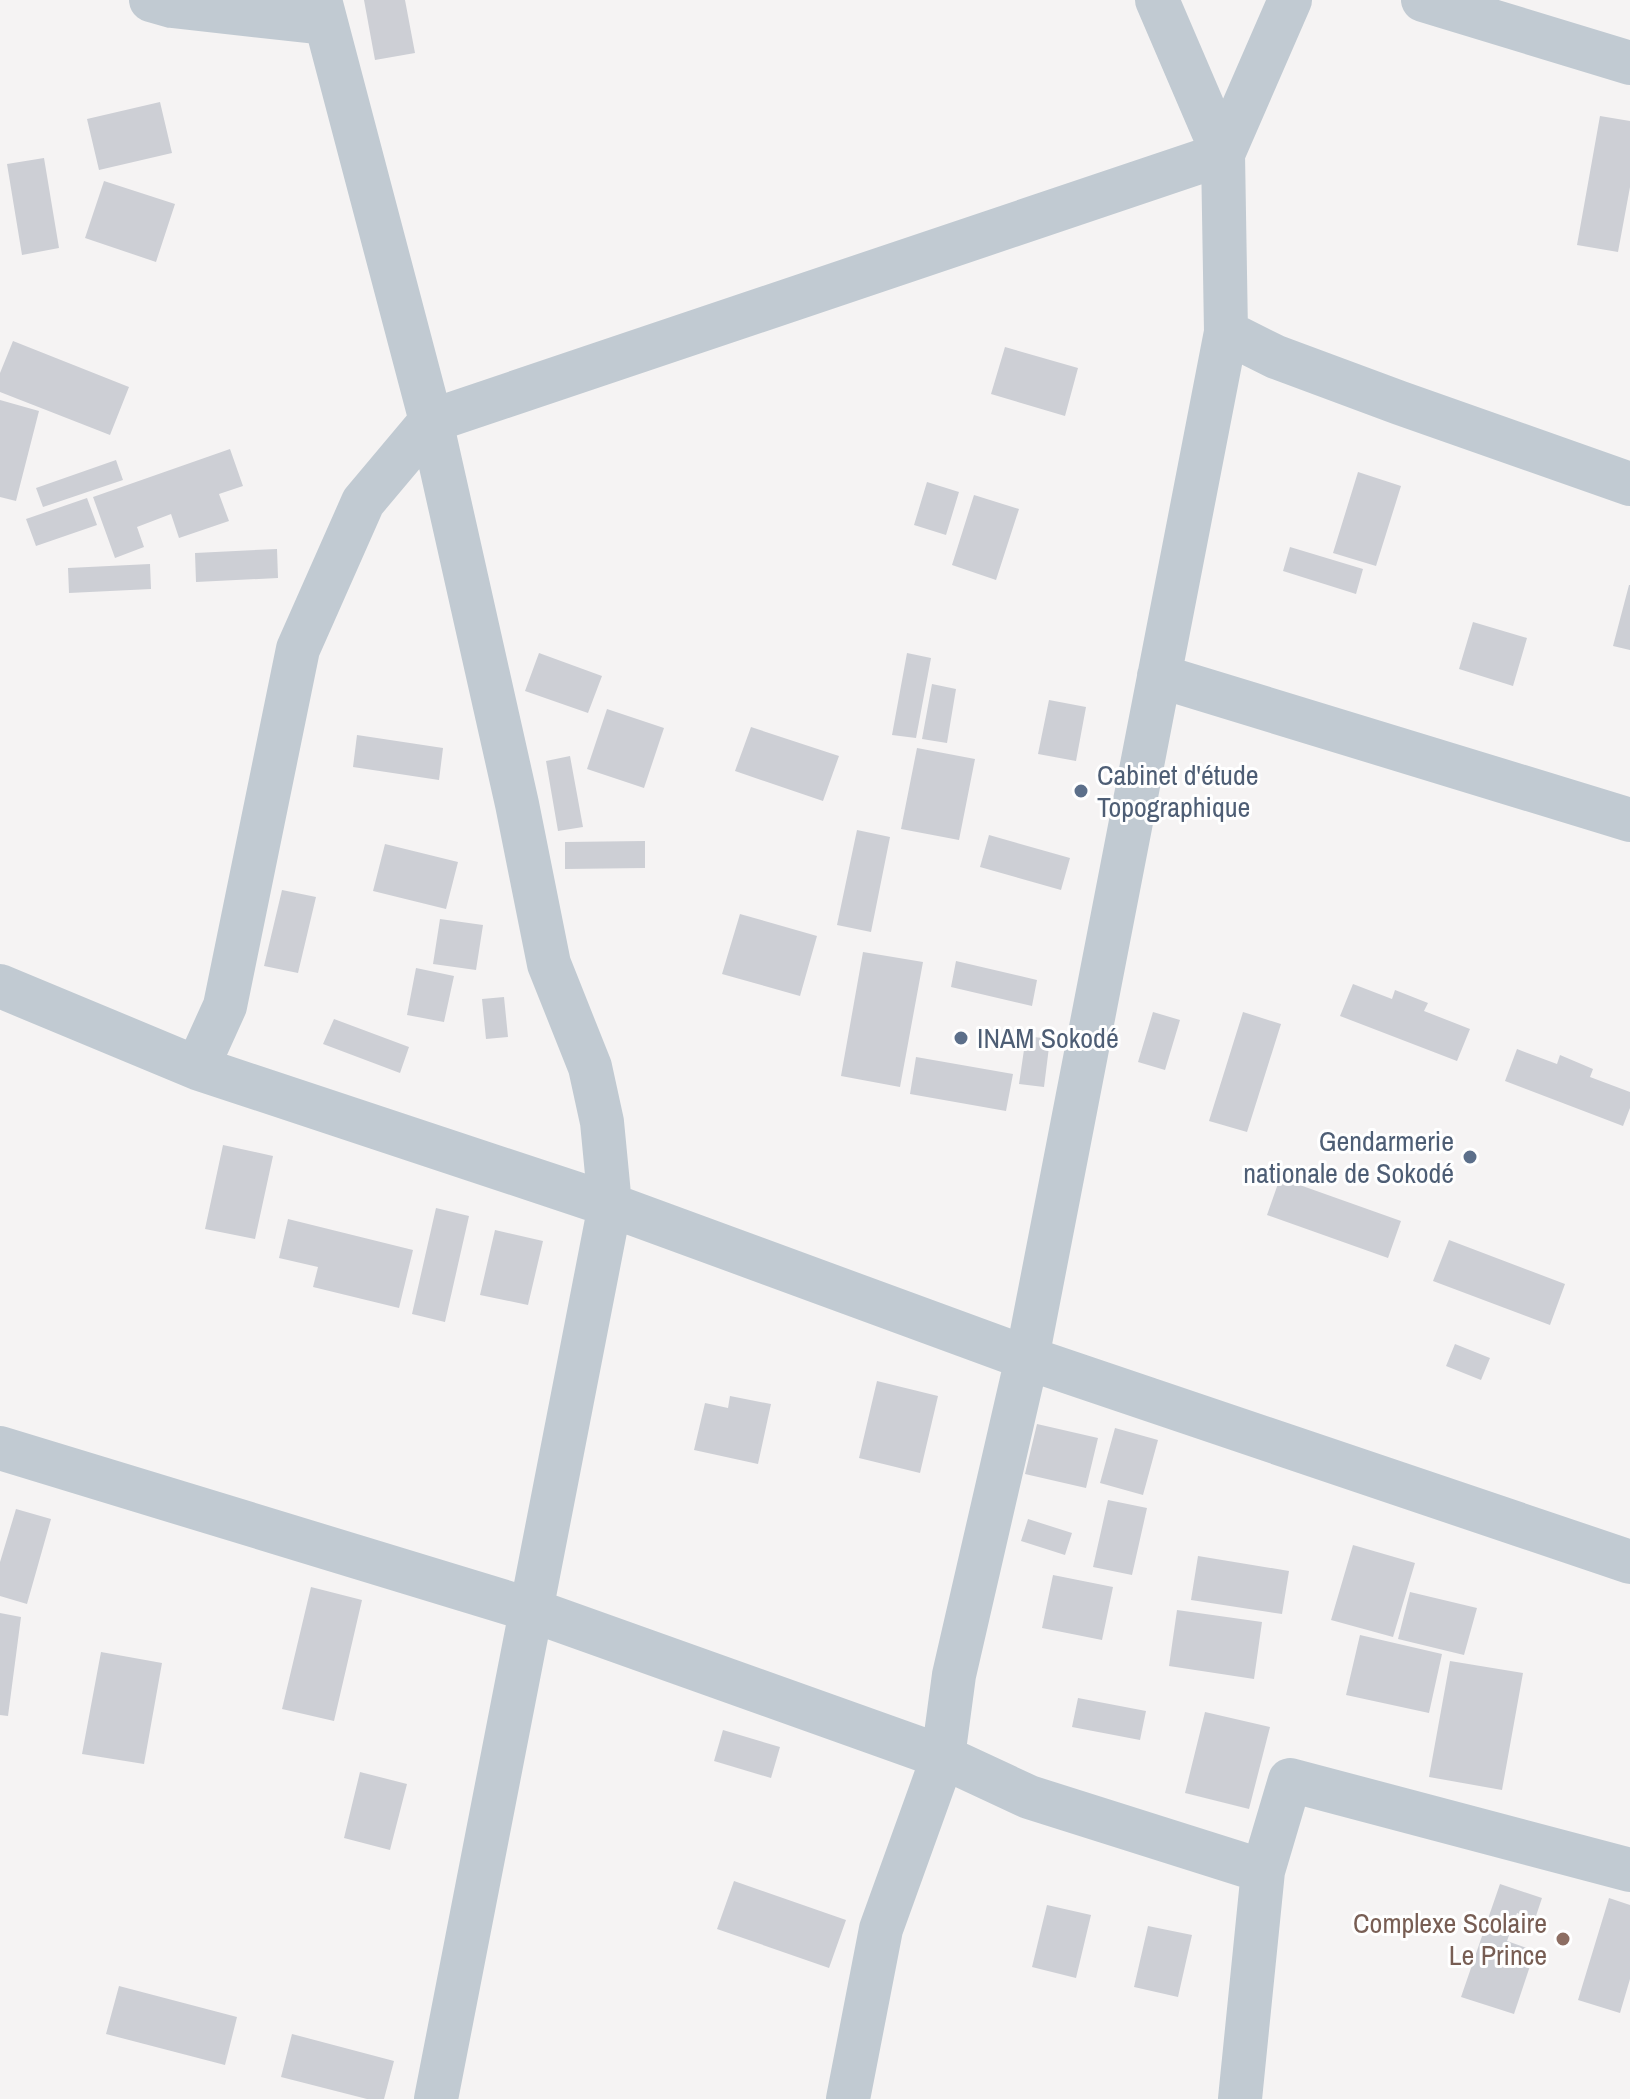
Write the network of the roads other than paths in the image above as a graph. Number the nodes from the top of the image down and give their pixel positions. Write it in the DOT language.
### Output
graph roads {
  1 [pos="151,0"];
  2 [pos="1157,0"];
  3 [pos="1290,0"];
  4 [pos="1423,0"];
  5 [pos="323,11"];
  6 [pos="1630,63"];
  7 [pos="1223,154"];
  8 [pos="1226,332"];
  9 [pos="431,421"];
  10 [pos="1630,484"];
  11 [pos="1159,676"];
  12 [pos="1630,820"];
  13 [pos="0,986"];
  14 [pos="197,1068"];
  15 [pos="610,1205"];
  16 [pos="1027,1358"];
  17 [pos="0,1448"];
  18 [pos="1630,1562"];
  19 [pos="531,1610"];
  20 [pos="943,1757"];
  21 [pos="1630,1870"];
  22 [pos="1263,1871"];
  23 [pos="436,2099"];
  24 [pos="848,2099"];
  25 [pos="1240,2099"];
  1 -- 5 [label="street"];
  2 -- 7 [label="street"];
  3 -- 7 [label="street"];
  4 -- 6 [label="street"];
  5 -- 9 [label="street"];
  7 -- 8 [label="street"];
  7 -- 9 [label="street"];
  8 -- 10 [label="street"];
  8 -- 11 [label="street"];
  9 -- 14 [label="street"];
  9 -- 15 [label="street"];
  11 -- 12 [label="street"];
  11 -- 16 [label="street"];
  13 -- 14 [label="street"];
  14 -- 15 [label="street"];
  15 -- 16 [label="street"];
  15 -- 19 [label="street"];
  16 -- 18 [label="street"];
  16 -- 20 [label="street"];
  17 -- 19 [label="street"];
  19 -- 20 [label="street"];
  19 -- 23 [label="street"];
  20 -- 22 [label="street"];
  20 -- 24 [label="street"];
  21 -- 22 [label="street"];
  22 -- 25 [label="street"];
}
